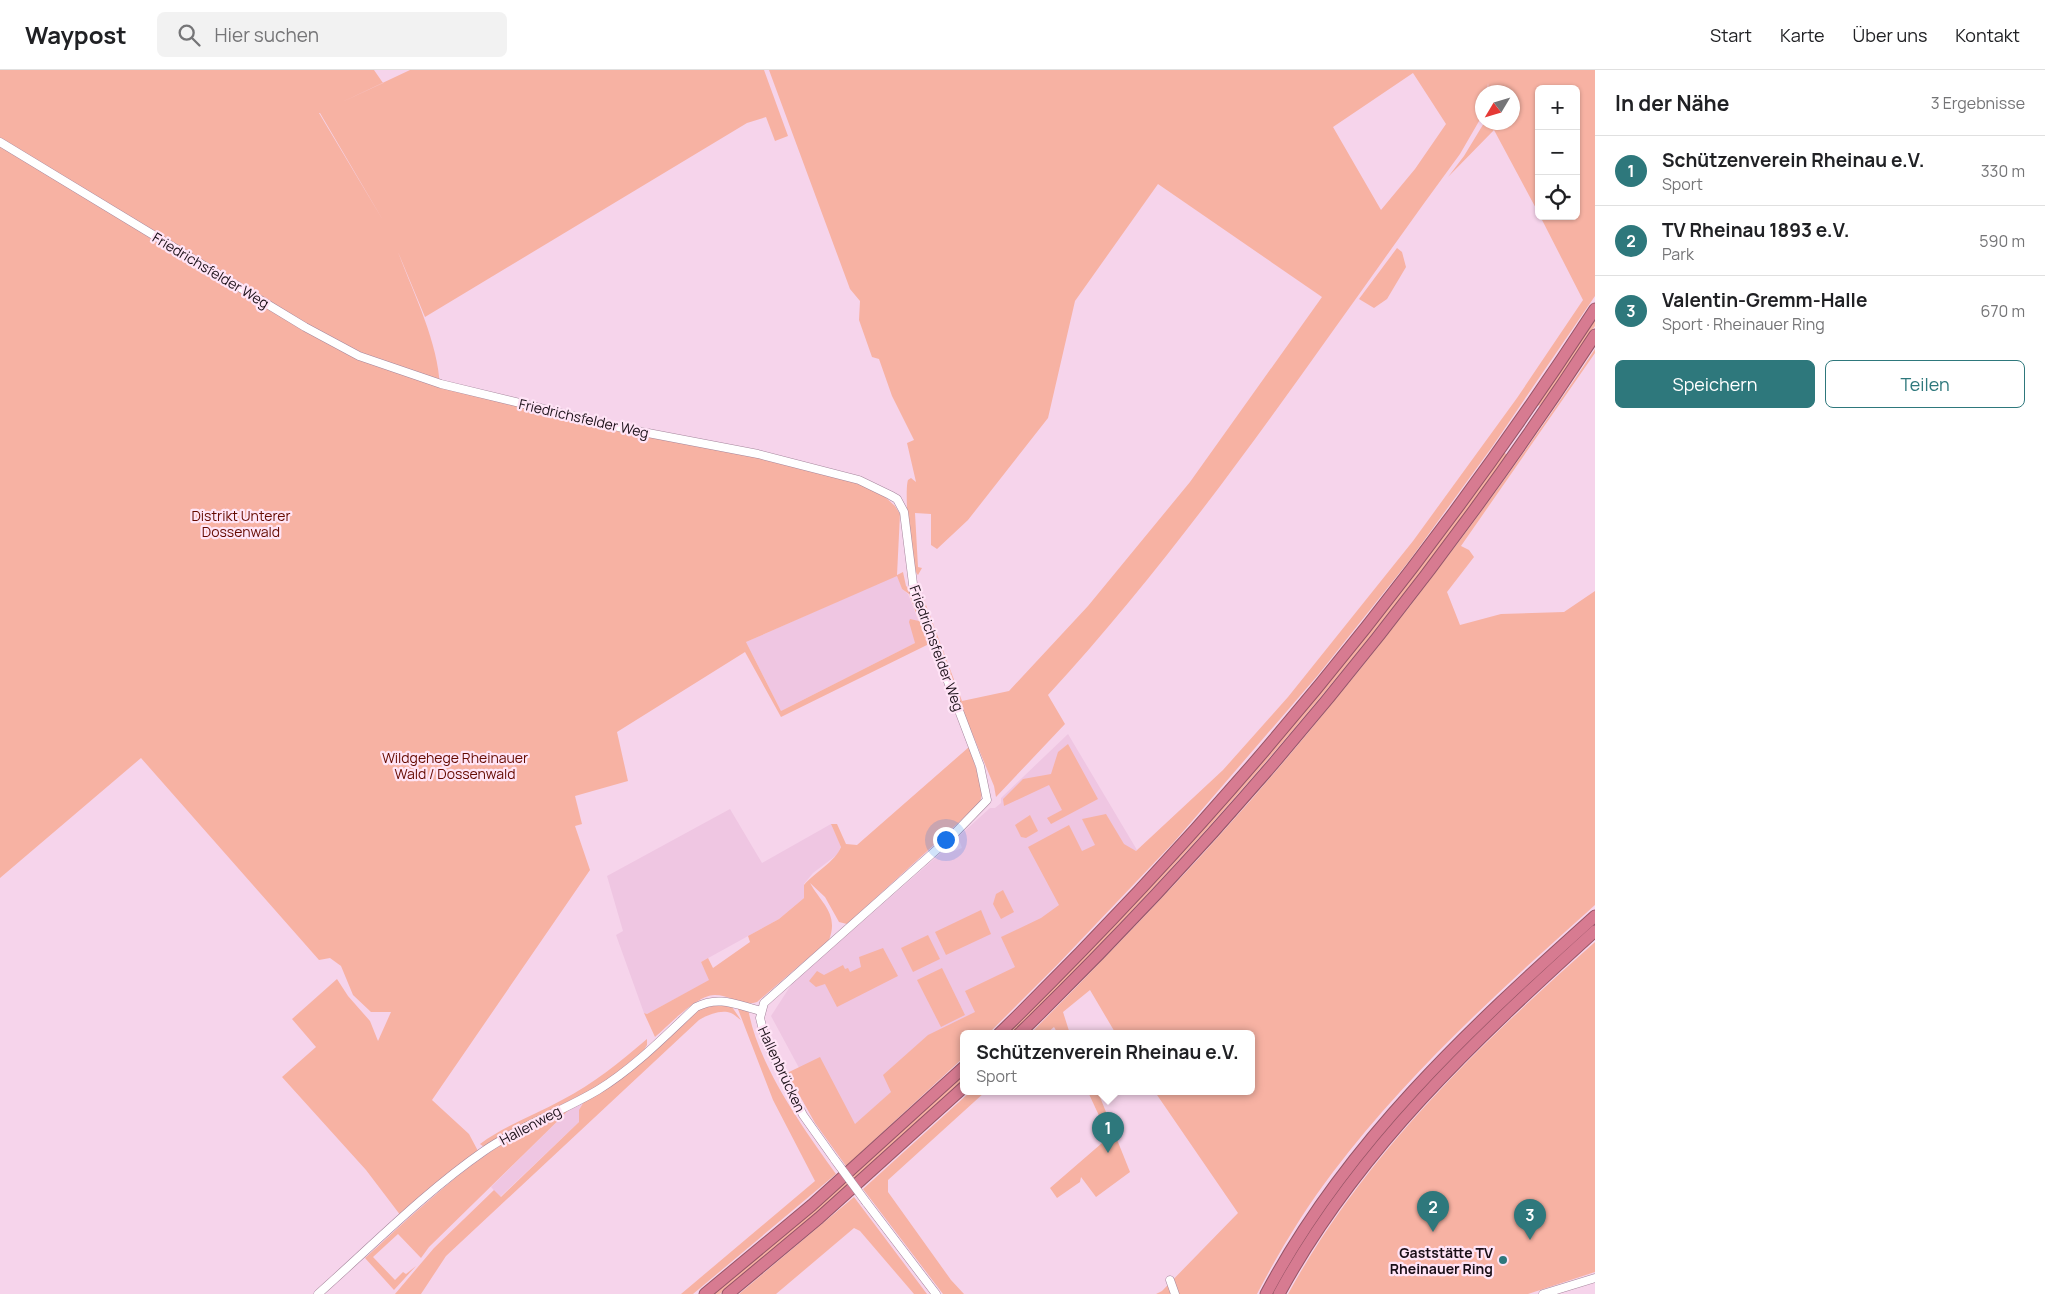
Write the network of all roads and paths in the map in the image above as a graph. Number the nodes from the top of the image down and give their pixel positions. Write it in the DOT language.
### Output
graph roads {
  1 [pos="0,142"];
  2 [pos="1595,309"];
  3 [pos="1595,335"];
  4 [pos="980,809"];
  5 [pos="1595,916"];
  6 [pos="1595,932"];
  7 [pos="760,1010"];
  8 [pos="1002,1030"];
  9 [pos="1023,1030"];
  10 [pos="960,1071"];
  11 [pos="960,1091"];
  12 [pos="1595,1278"];
  13 [pos="1170,1280"];
  14 [pos="318,1294"];
  15 [pos="705,1294"];
  16 [pos="728,1294"];
  17 [pos="936,1294"];
  18 [pos="1175,1294"];
  19 [pos="1266,1294"];
  20 [pos="1279,1294"];
  21 [pos="1543,1294"];
  1 -- 4 [label="street, Friedrichsfelder Weg"];
  2 -- 8 [label="highway"];
  3 -- 9 [label="highway"];
  4 -- 7 [label="street, Hallenbrücken"];
  5 -- 19 [label="highway"];
  6 -- 20 [label="highway"];
  7 -- 14 [label="street, Hallenweg"];
  7 -- 17 [label="street, Hallenbrücken, bridge"];
  10 -- 15 [label="highway"];
  11 -- 16 [label="highway"];
  12 -- 21 [label="street"];
  13 -- 18 [label="street"];
}
